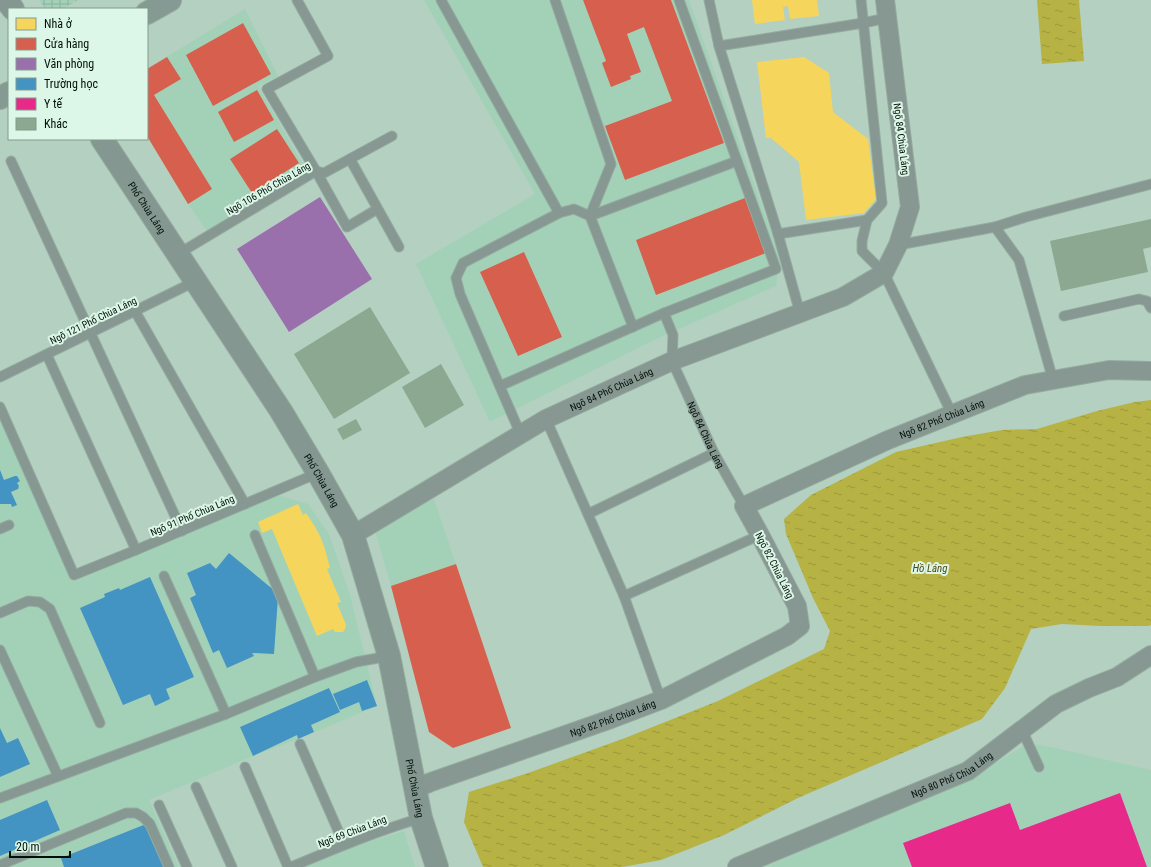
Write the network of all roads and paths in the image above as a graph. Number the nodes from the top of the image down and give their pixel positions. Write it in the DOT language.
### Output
graph roads {
  1 [pos="6,0"];
  2 [pos="170,0"];
  3 [pos="297,0"];
  4 [pos="555,0"];
  5 [pos="679,0"];
  6 [pos="709,0"];
  7 [pos="861,0"];
  8 [pos="885,0"];
  9 [pos="446,1"];
  10 [pos="12,8"];
  11 [pos="148,12"];
  12 [pos="887,18"];
  13 [pos="863,23"];
  14 [pos="719,46"];
  15 [pos="392,136"];
  16 [pos="103,140"];
  17 [pos="350,159"];
  18 [pos="11,160"];
  19 [pos="737,161"];
  20 [pos="316,171"];
  21 [pos="1151,184"];
  22 [pos="374,211"];
  23 [pos="559,213"];
  24 [pos="590,216"];
  25 [pos="867,220"];
  26 [pos="995,227"];
  27 [pos="778,234"];
  28 [pos="898,245"];
  29 [pos="399,247"];
  30 [pos="178,254"];
  31 [pos="884,273"];
  32 [pos="196,281"];
  33 [pos="1151,308"];
  34 [pos="136,311"];
  35 [pos="664,313"];
  36 [pos="800,313"];
  37 [pos="1064,316"];
  38 [pos="633,327"];
  39 [pos="90,334"];
  40 [pos="47,355"];
  41 [pos="672,361"];
  42 [pos="1151,371"];
  43 [pos="0,377"];
  44 [pos="1053,380"];
  45 [pos="500,386"];
  46 [pos="0,407"];
  47 [pos="952,414"];
  48 [pos="546,419"];
  49 [pos="520,434"];
  50 [pos="714,452"];
  51 [pos="318,473"];
  52 [pos="245,504"];
  53 [pos="744,506"];
  54 [pos="588,514"];
  55 [pos="182,531"];
  56 [pos="255,535"];
  57 [pos="760,535"];
  58 [pos="353,536"];
  59 [pos="136,550"];
  60 [pos="164,576"];
  61 [pos="624,596"];
  62 [pos="0,613"];
  63 [pos="800,626"];
  64 [pos="0,650"];
  65 [pos="1151,655"];
  66 [pos="389,656"];
  67 [pos="316,677"];
  68 [pos="661,700"];
  69 [pos="226,714"];
  70 [pos="100,723"];
  71 [pos="1022,730"];
  72 [pos="300,744"];
  73 [pos="245,767"];
  74 [pos="1039,767"];
  75 [pos="58,776"];
  76 [pos="196,788"];
  77 [pos="415,789"];
  78 [pos="0,798"];
  79 [pos="158,805"];
  80 [pos="421,818"];
  81 [pos="344,844"];
  82 [pos="10,864"];
  83 [pos="0,865"];
  84 [pos="169,867"];
  85 [pos="187,867"];
  86 [pos="232,867"];
  87 [pos="288,867"];
  88 [pos="291,867"];
  89 [pos="437,867"];
  90 [pos="737,867"];
  1 -- 10 [label="street"];
  2 -- 11 [label="main road"];
  3 -- 20 [label="lane"];
  4 -- 24 [label="lane"];
  5 -- 19 [label="lane"];
  6 -- 14 [label="lane"];
  7 -- 13 [label="lane"];
  8 -- 12 [label="street, Ngõ 84 Chùa Láng"];
  9 -- 23 [label="lane"];
  12 -- 13 [label="lane"];
  12 -- 28 [label="street, Ngõ 84 Chùa Láng"];
  13 -- 14 [label="lane"];
  13 -- 25 [label="lane"];
  14 -- 27 [label="lane"];
  15 -- 17 [label="lane, Ngõ 106 Phố Chùa Láng"];
  16 -- 30 [label="street, Phố Chùa Láng"];
  17 -- 20 [label="lane, Ngõ 106 Phố Chùa Láng"];
  17 -- 29 [label="lane"];
  18 -- 39 [label="lane"];
  19 -- 24 [label="lane"];
  19 -- 35 [label="lane"];
  20 -- 22 [label="lane"];
  20 -- 30 [label="lane, Ngõ 106 Phố Chùa Láng"];
  21 -- 26 [label="lane"];
  23 -- 24 [label="lane"];
  23 -- 45 [label="lane"];
  24 -- 38 [label="lane"];
  25 -- 27 [label="lane"];
  25 -- 31 [label="lane"];
  26 -- 28 [label="lane"];
  26 -- 44 [label="lane"];
  27 -- 36 [label="lane"];
  28 -- 31 [label="street, Ngõ 84 Chùa Láng"];
  30 -- 32 [label="street, Phố Chùa Láng"];
  31 -- 36 [label="street, Ngõ 84 Phố Chùa Láng"];
  31 -- 47 [label="lane"];
  32 -- 34 [label="lane, Ngõ 121 Phố Chùa Láng"];
  32 -- 51 [label="street, Phố Chùa Láng"];
  33 -- 37 [label="lane"];
  34 -- 39 [label="lane, Ngõ 121 Phố Chùa Láng"];
  34 -- 52 [label="lane"];
  35 -- 38 [label="lane"];
  35 -- 41 [label="lane"];
  36 -- 41 [label="street, Ngõ 84 Phố Chùa Láng"];
  38 -- 45 [label="lane"];
  39 -- 40 [label="lane, Ngõ 121 Phố Chùa Láng"];
  39 -- 55 [label="lane"];
  40 -- 43 [label="lane, Ngõ 121 Phố Chùa Láng"];
  40 -- 59 [label="lane"];
  41 -- 48 [label="street, Ngõ 84 Phố Chùa Láng"];
  41 -- 50 [label="lane, Ngõ 84 Chùa Láng"];
  42 -- 44 [label="street, Ngõ 82 Phố Chùa Láng"];
  44 -- 47 [label="street, Ngõ 82 Phố Chùa Láng"];
  45 -- 49 [label="lane"];
  46 -- 59 [label="lane, Ngõ 91 Phố Chùa Láng"];
  47 -- 53 [label="street, Ngõ 82 Phố Chùa Láng"];
  48 -- 49 [label="street, Ngõ 84 Phố Chùa Láng"];
  48 -- 54 [label="lane"];
  49 -- 58 [label="street, Ngõ 84 Phố Chùa Láng"];
  50 -- 53 [label="lane, Ngõ 84 Chùa Láng"];
  50 -- 54 [label="lane"];
  51 -- 52 [label="lane, Ngõ 91 Phố Chùa Láng"];
  51 -- 58 [label="street, Phố Chùa Láng"];
  52 -- 55 [label="lane, Ngõ 91 Phố Chùa Láng"];
  53 -- 57 [label="street, Ngõ 82 Chùa Láng"];
  54 -- 61 [label="lane"];
  55 -- 59 [label="lane, Ngõ 91 Phố Chùa Láng"];
  56 -- 67 [label="lane"];
  57 -- 61 [label="lane"];
  57 -- 63 [label="street, Ngõ 82 Chùa Láng"];
  58 -- 66 [label="street, Phố Chùa Láng"];
  60 -- 69 [label="lane"];
  61 -- 68 [label="lane"];
  62 -- 70 [label="lane"];
  63 -- 68 [label="street, Ngõ 82 Phố Chùa Láng"];
  64 -- 75 [label="lane"];
  65 -- 71 [label="street, Ngõ 80 Phố Chùa Láng"];
  66 -- 67 [label="lane"];
  66 -- 77 [label="street, Phố Chùa Láng"];
  67 -- 69 [label="lane"];
  68 -- 77 [label="street, Ngõ 82 Phố Chùa Láng"];
  69 -- 75 [label="lane"];
  71 -- 74 [label="lane"];
  71 -- 90 [label="street, Ngõ 80 Phố Chùa Láng"];
  72 -- 81 [label="lane"];
  73 -- 87 [label="lane"];
  75 -- 78 [label="lane"];
  76 -- 86 [label="lane"];
  77 -- 80 [label="street, Phố Chùa Láng"];
  79 -- 85 [label="lane"];
  80 -- 81 [label="lane, Ngõ 69 Chùa Láng"];
  80 -- 89 [label="street, Phố Chùa Láng"];
  81 -- 88 [label="lane, Ngõ 69 Chùa Láng"];
  82 -- 83 [label="lane"];
  82 -- 84 [label="lane"];
}
